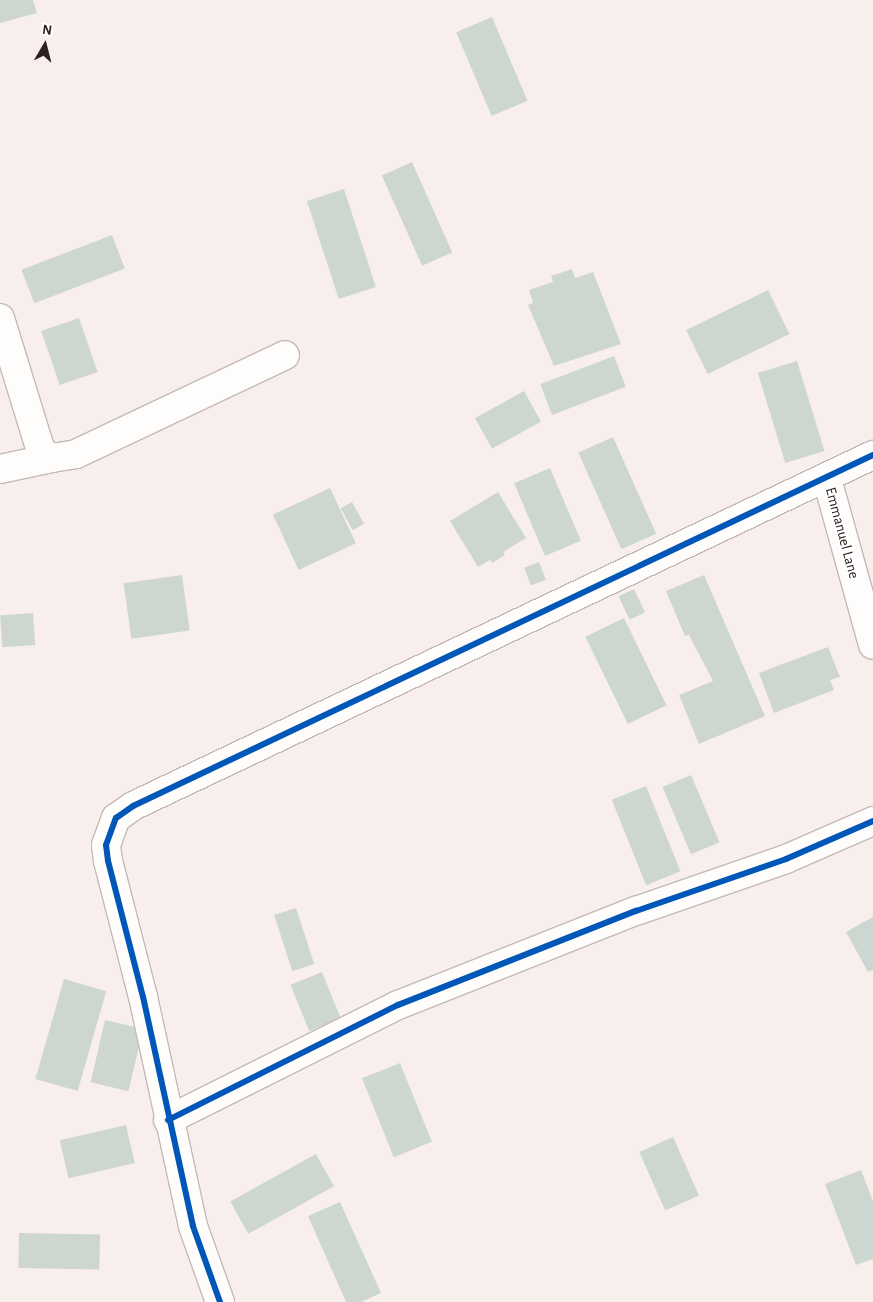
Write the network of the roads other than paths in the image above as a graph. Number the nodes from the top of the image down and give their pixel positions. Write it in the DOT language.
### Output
graph roads {
  1 [pos="0,318"];
  2 [pos="286,355"];
  3 [pos="873,454"];
  4 [pos="52,458"];
  5 [pos="0,469"];
  6 [pos="827,479"];
  7 [pos="873,645"];
  8 [pos="873,821"];
  9 [pos="168,1120"];
  10 [pos="220,1302"];
  1 -- 4 [label="street"];
  2 -- 4 [label="street"];
  3 -- 6 [label="street"];
  4 -- 5 [label="street"];
  6 -- 7 [label="street, Emmanuel Lane"];
  6 -- 9 [label="street"];
  8 -- 9 [label="street"];
  9 -- 10 [label="street"];
}
